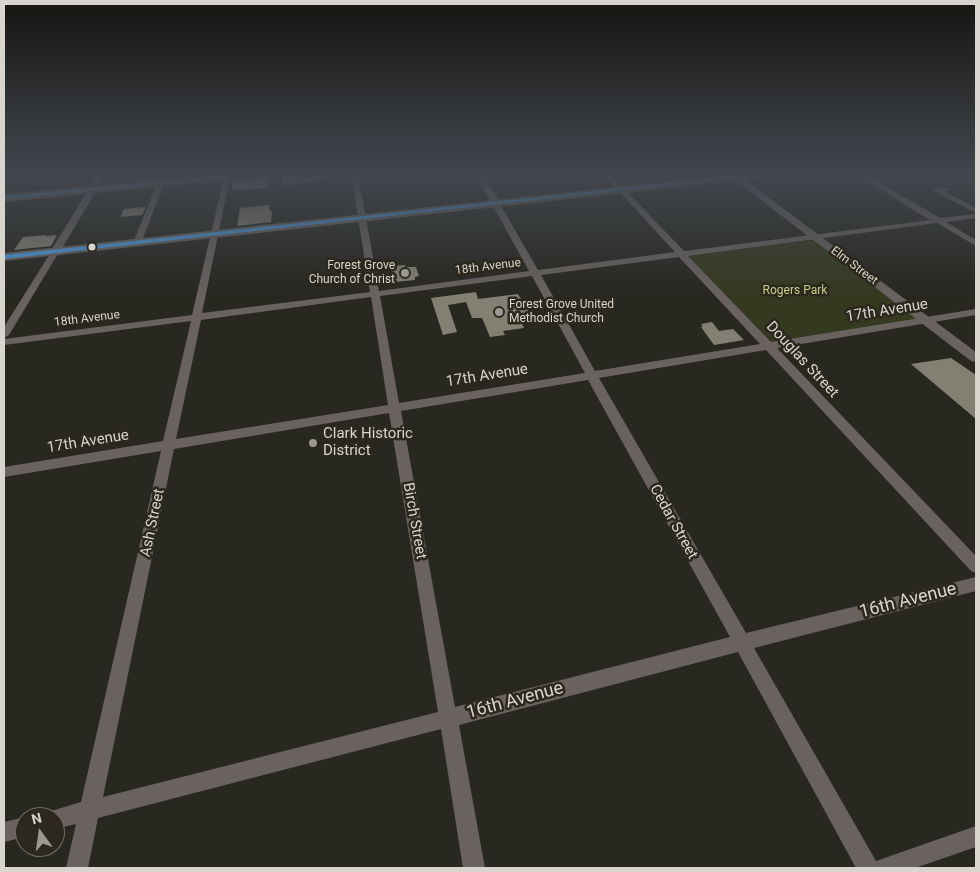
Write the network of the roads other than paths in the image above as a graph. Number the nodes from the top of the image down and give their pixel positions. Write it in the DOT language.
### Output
graph roads {
  1 [pos="77,215"];
  2 [pos="149,215"];
  3 [pos="219,215"];
  4 [pos="360,215"];
  5 [pos="400,215"];
  6 [pos="502,215"];
  7 [pos="645,215"];
  8 [pos="786,215"];
  9 [pos="927,215"];
  10 [pos="976,216"];
  11 [pos="361,219"];
  12 [pos="938,221"];
  13 [pos="215,235"];
  14 [pos="816,237"];
  15 [pos="976,242"];
  16 [pos="138,243"];
  17 [pos="55,252"];
  18 [pos="683,254"];
  19 [pos="4,257"];
  20 [pos="536,273"];
  21 [pos="374,294"];
  22 [pos="976,312"];
  23 [pos="197,317"];
  24 [pos="926,320"];
  25 [pos="4,335"];
  26 [pos="4,342"];
  27 [pos="770,346"];
  28 [pos="976,358"];
  29 [pos="593,376"];
  30 [pos="394,408"];
  31 [pos="170,445"];
  32 [pos="4,472"];
  33 [pos="976,566"];
  34 [pos="976,584"];
  35 [pos="741,643"];
  36 [pos="448,718"];
  37 [pos="90,810"];
  38 [pos="65,816"];
  39 [pos="976,837"];
  40 [pos="77,868"];
  41 [pos="474,868"];
  42 [pos="868,868"];
  43 [pos="884,868"];
  1 -- 17 [label="street"];
  2 -- 16 [label="street"];
  3 -- 13 [label="street, Ash Street"];
  4 -- 11 [label="street, Birch Street"];
  5 -- 11 [label="main road"];
  6 -- 20 [label="street, Cedar Street"];
  7 -- 18 [label="street, Douglas Street"];
  8 -- 14 [label="street, Elm Street"];
  9 -- 12 [label="street"];
  10 -- 12 [label="street, 18th Avenue"];
  11 -- 13 [label="main road"];
  11 -- 21 [label="street, Birch Street"];
  12 -- 14 [label="street, 18th Avenue"];
  12 -- 15 [label="street"];
  13 -- 16 [label="main road"];
  13 -- 23 [label="street, Ash Street"];
  14 -- 18 [label="street, 18th Avenue"];
  14 -- 24 [label="street, Elm Street"];
  16 -- 17 [label="main road"];
  17 -- 19 [label="main road"];
  17 -- 25 [label="street"];
  18 -- 20 [label="street, 18th Avenue"];
  18 -- 27 [label="street, Douglas Street"];
  20 -- 21 [label="street, 18th Avenue"];
  20 -- 29 [label="street, Cedar Street"];
  21 -- 23 [label="street, 18th Avenue"];
  21 -- 30 [label="street, Birch Street"];
  22 -- 24 [label="street, 17th Avenue"];
  23 -- 26 [label="street, 18th Avenue"];
  23 -- 31 [label="street, Ash Street"];
  24 -- 27 [label="street, 17th Avenue"];
  24 -- 28 [label="street, Elm Street"];
  27 -- 29 [label="street, 17th Avenue"];
  27 -- 33 [label="street, Douglas Street"];
  29 -- 30 [label="street, 17th Avenue"];
  29 -- 35 [label="street, Cedar Street"];
  30 -- 31 [label="street, 17th Avenue"];
  30 -- 36 [label="street, Birch Street"];
  31 -- 32 [label="street, 17th Avenue"];
  31 -- 37 [label="street, Ash Street"];
  34 -- 35 [label="street, 16th Avenue"];
  35 -- 36 [label="street, 16th Avenue"];
  35 -- 42 [label="street, Cedar Street"];
  36 -- 37 [label="street, 16th Avenue"];
  36 -- 41 [label="street, Birch Street"];
  37 -- 38 [label="street, 16th Avenue"];
  37 -- 40 [label="street, Ash Street"];
  39 -- 43 [label="street"];
}
